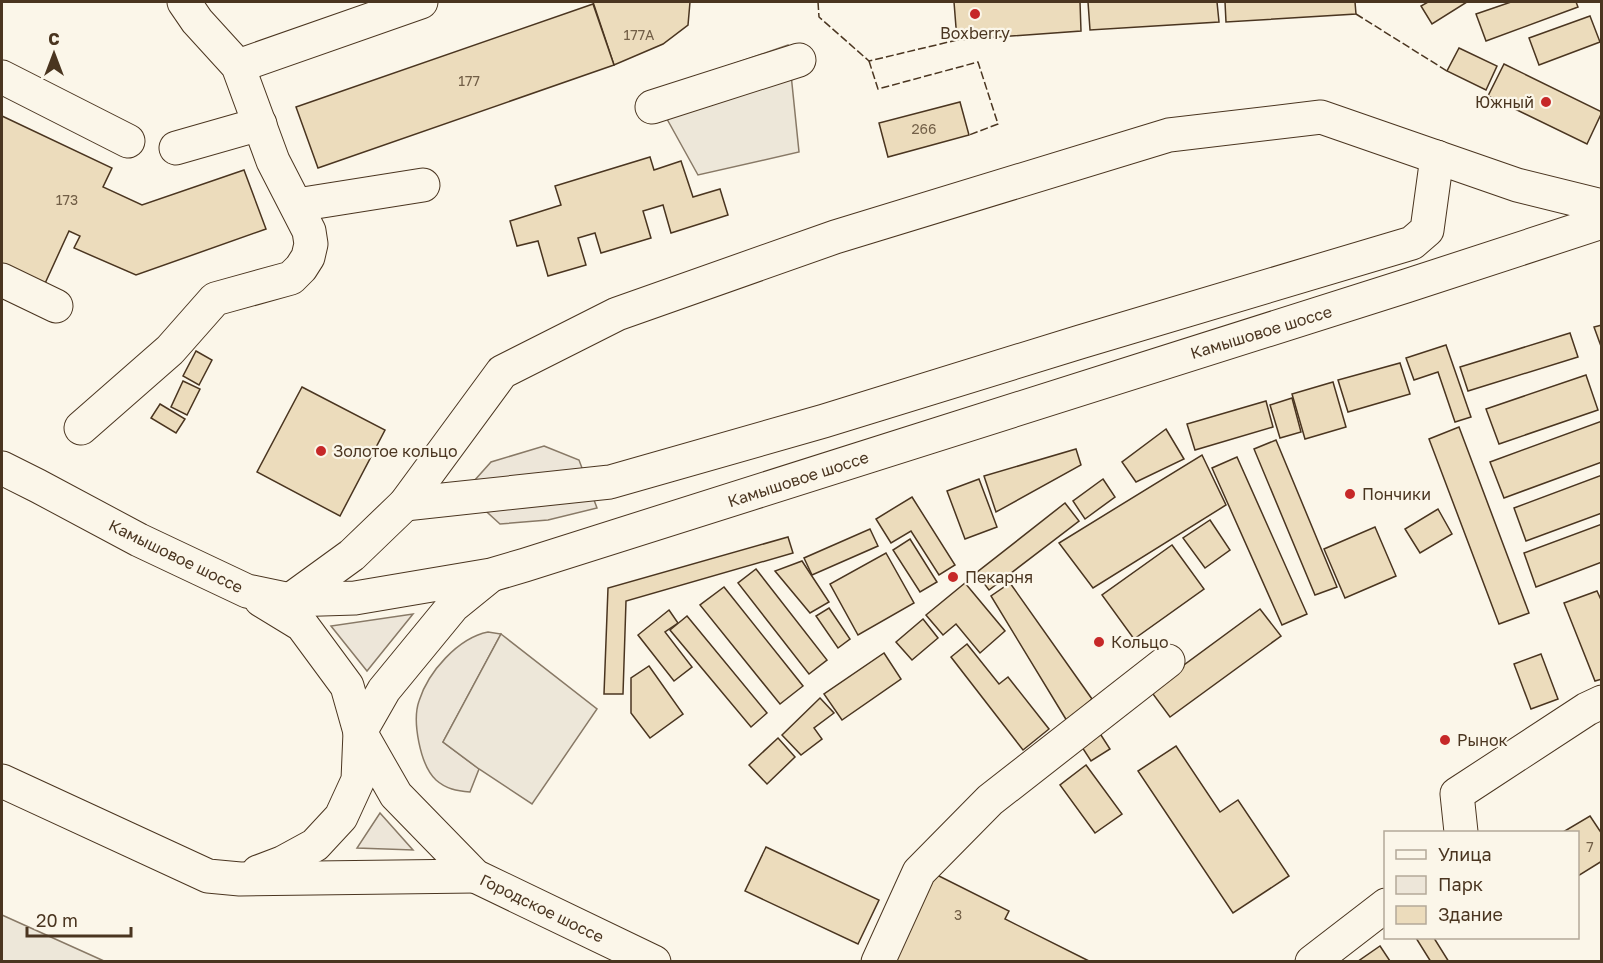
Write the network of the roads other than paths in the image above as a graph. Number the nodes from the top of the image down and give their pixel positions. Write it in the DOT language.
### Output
graph roads {
  1 [pos="184,2"];
  2 [pos="421,2"];
  3 [pos="799,60"];
  4 [pos="238,66"];
  5 [pos="2,77"];
  6 [pos="652,106"];
  7 [pos="260,124"];
  8 [pos="128,141"];
  9 [pos="176,148"];
  10 [pos="1437,157"];
  11 [pos="423,185"];
  12 [pos="297,205"];
  13 [pos="1602,206"];
  14 [pos="1602,222"];
  15 [pos="2,280"];
  16 [pos="56,306"];
  17 [pos="81,428"];
  18 [pos="2,468"];
  19 [pos="405,504"];
  20 [pos="491,575"];
  21 [pos="247,591"];
  22 [pos="290,600"];
  23 [pos="1168,661"];
  24 [pos="1602,702"];
  25 [pos="360,732"];
  26 [pos="2,781"];
  27 [pos="1461,831"];
  28 [pos="475,876"];
  29 [pos="240,879"];
  30 [pos="1384,907"];
  31 [pos="654,962"];
  32 [pos="878,962"];
  33 [pos="1312,962"];
  1 -- 4 [label="main road"];
  2 -- 4 [label="main road"];
  3 -- 6 [label="main road"];
  4 -- 7 [label="main road"];
  5 -- 8 [label="main road"];
  7 -- 9 [label="main road"];
  7 -- 12 [label="main road"];
  10 -- 13 [label="main road"];
  10 -- 19 [label="main road"];
  10 -- 19 [label="main road"];
  11 -- 12 [label="main road"];
  12 -- 17 [label="main road"];
  14 -- 20 [label="main road, Камышовое шоссе"];
  15 -- 16 [label="main road"];
  18 -- 21 [label="main road, Камышовое шоссе"];
  19 -- 22 [label="main road"];
  20 -- 22 [label="main road, Камышовое шоссе"];
  20 -- 25 [label="main road"];
  21 -- 22 [label="main road, Камышовое шоссе"];
  21 -- 25 [label="main road, Городское шоссе"];
  23 -- 32 [label="main road"];
  24 -- 27 [label="main road"];
  25 -- 28 [label="main road, Городское шоссе"];
  25 -- 29 [label="main road"];
  26 -- 29 [label="main road"];
  28 -- 29 [label="main road"];
  28 -- 31 [label="main road, Городское шоссе"];
  30 -- 33 [label="main road"];
}
